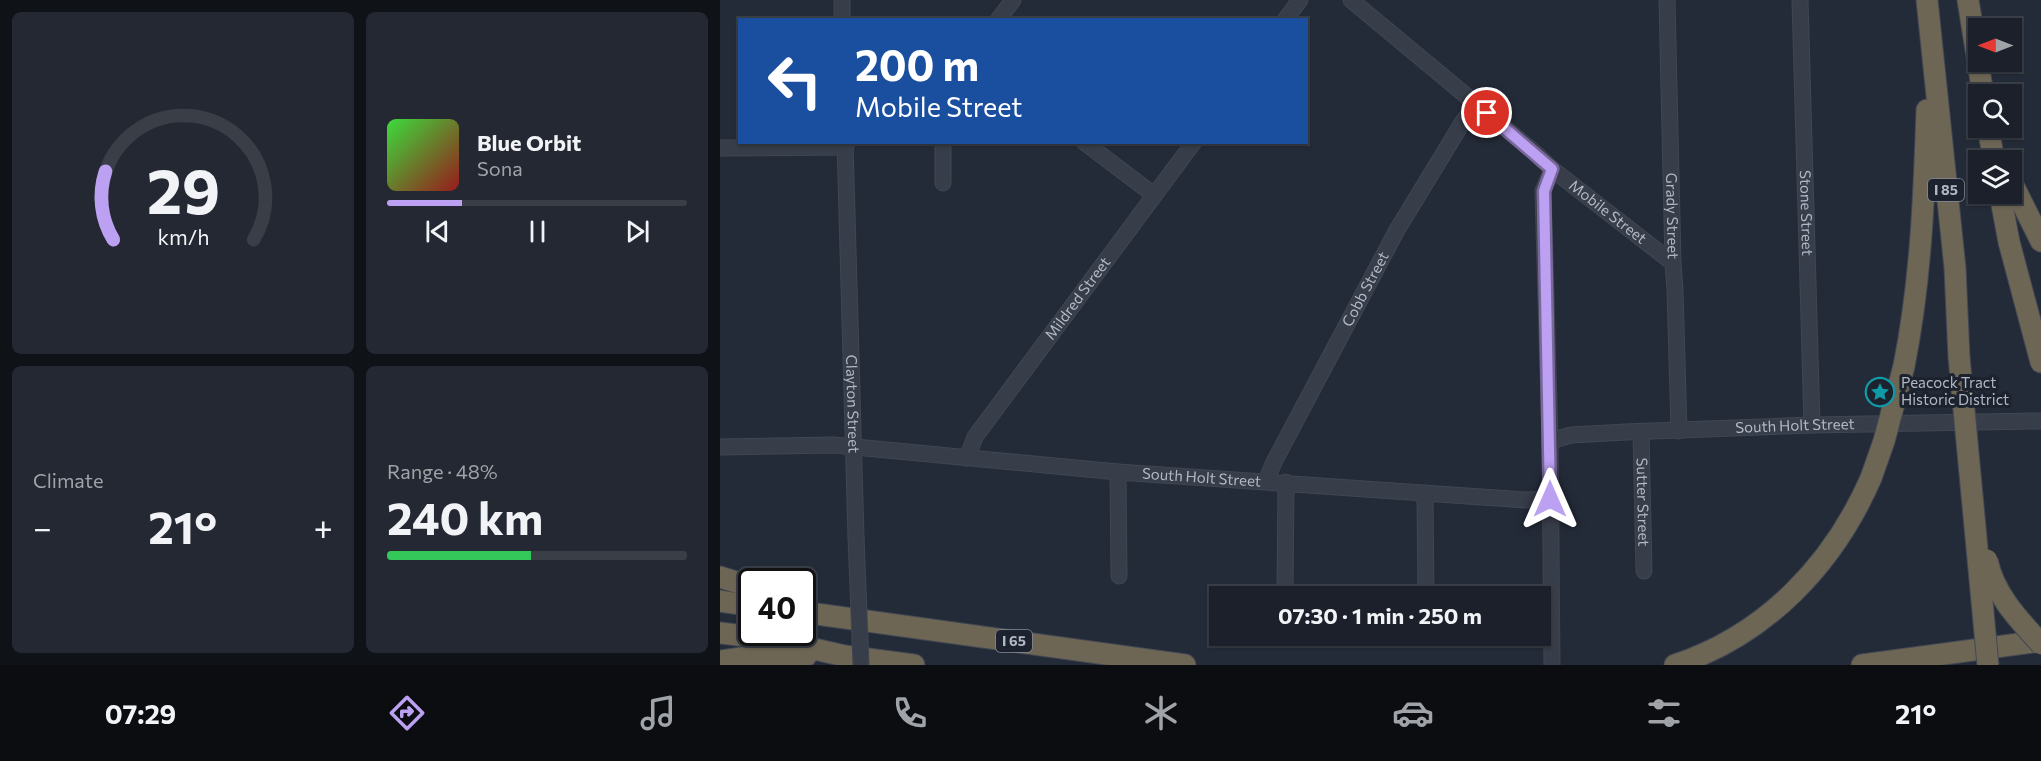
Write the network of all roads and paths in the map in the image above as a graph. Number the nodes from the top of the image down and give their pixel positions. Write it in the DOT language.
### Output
graph roads {
  1 [pos="842,0"];
  2 [pos="1013,0"];
  3 [pos="1300,0"];
  4 [pos="1351,0"];
  5 [pos="1667,0"];
  6 [pos="1800,0"];
  7 [pos="1927,0"];
  8 [pos="1968,0"];
  9 [pos="842,18"];
  10 [pos="1000,18"];
  11 [pos="1286,18"];
  12 [pos="1929,23"];
  13 [pos="1981,84"];
  14 [pos="1476,104"];
  15 [pos="943,144"];
  16 [pos="1087,144"];
  17 [pos="1192,144"];
  18 [pos="845,145"];
  19 [pos="720,148"];
  20 [pos="1552,169"];
  21 [pos="943,183"];
  22 [pos="1154,195"];
  23 [pos="2022,203"];
  24 [pos="2002,204"];
  25 [pos="2041,241"];
  26 [pos="1672,263"];
  27 [pos="2041,362"];
  28 [pos="2041,421"];
  29 [pos="1812,425"];
  30 [pos="1679,431"];
  31 [pos="1641,433"];
  32 [pos="1550,441"];
  33 [pos="720,447"];
  34 [pos="854,447"];
  35 [pos="967,458"];
  36 [pos="1118,472"];
  37 [pos="1266,481"];
  38 [pos="1286,482"];
  39 [pos="1972,489"];
  40 [pos="1425,493"];
  41 [pos="1550,499"];
  42 [pos="1644,571"];
  43 [pos="720,576"];
  44 [pos="1119,576"];
  45 [pos="738,582"];
  46 [pos="1285,586"];
  47 [pos="1426,586"];
  48 [pos="720,601"];
  49 [pos="738,604"];
  50 [pos="816,609"];
  51 [pos="816,614"];
  52 [pos="843,618"];
  53 [pos="720,633"];
  54 [pos="2041,642"];
  55 [pos="853,660"];
  56 [pos="720,661"];
  57 [pos="914,665"];
  58 [pos="1185,665"];
  59 [pos="1552,665"];
  60 [pos="1675,665"];
  61 [pos="1862,665"];
  62 [pos="1988,665"];
  1 -- 9 [label="street"];
  2 -- 10 [label="street"];
  3 -- 11 [label="street"];
  4 -- 14 [label="street, Mobile Street"];
  5 -- 26 [label="street, Grady Street"];
  6 -- 29 [label="street, Stone Street"];
  7 -- 12 [label="highway, I 85"];
  8 -- 13 [label="highway"];
  12 -- 39 [label="highway, I 85, bridge"];
  12 -- 60 [label="highway, bridge"];
  14 -- 20 [label="street, Mobile Street"];
  14 -- 37 [label="street, Cobb Street"];
  15 -- 21 [label="street"];
  16 -- 22 [label="street"];
  17 -- 22 [label="street, Mildred Street"];
  18 -- 19 [label="street"];
  18 -- 34 [label="street, Clayton Street"];
  20 -- 26 [label="street, Mobile Street"];
  20 -- 32 [label="street"];
  22 -- 35 [label="street, Mildred Street"];
  23 -- 25 [label="highway"];
  24 -- 27 [label="highway"];
  26 -- 30 [label="street, Grady Street"];
  28 -- 29 [label="street, South Holt Street"];
  29 -- 30 [label="street, South Holt Street"];
  30 -- 31 [label="street, South Holt Street"];
  31 -- 32 [label="street, South Holt Street"];
  31 -- 42 [label="street, Sutter Street"];
  32 -- 41 [label="street"];
  33 -- 34 [label="street, South Holt Street"];
  34 -- 35 [label="street, South Holt Street"];
  34 -- 55 [label="street, Clayton Street, bridge"];
  35 -- 36 [label="street, South Holt Street"];
  36 -- 37 [label="street, South Holt Street"];
  36 -- 44 [label="street"];
  37 -- 38 [label="street, South Holt Street"];
  38 -- 40 [label="street, South Holt Street"];
  38 -- 46 [label="street"];
  39 -- 54 [label="highway, bridge"];
  39 -- 62 [label="highway, bridge"];
  40 -- 41 [label="street, South Holt Street"];
  40 -- 47 [label="street"];
  41 -- 59 [label="street"];
  43 -- 45 [label="highway"];
  48 -- 49 [label="highway"];
  50 -- 52 [label="highway"];
  51 -- 52 [label="highway, I 65"];
  52 -- 58 [label="highway, I 65"];
  53 -- 55 [label="highway"];
  54 -- 61 [label="highway"];
  55 -- 56 [label="highway"];
  55 -- 57 [label="highway"];
}
